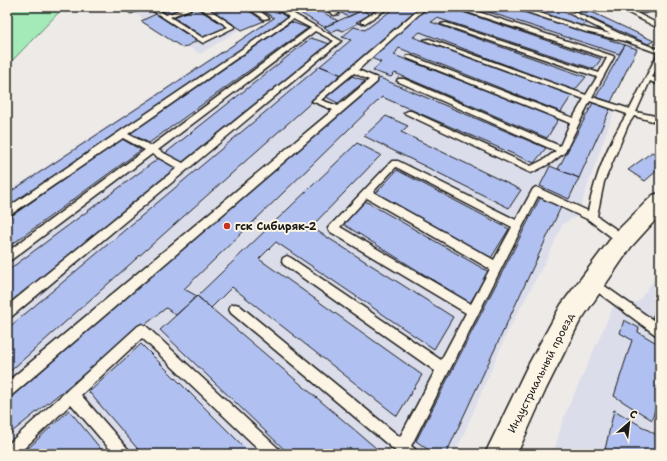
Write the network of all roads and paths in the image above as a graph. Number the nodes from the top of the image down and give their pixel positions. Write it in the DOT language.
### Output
graph roads {
  1 [pos="150,7"];
  2 [pos="192,7"];
  3 [pos="202,7"];
  4 [pos="250,7"];
  5 [pos="278,7"];
  6 [pos="326,7"];
  7 [pos="387,7"];
  8 [pos="424,7"];
  9 [pos="515,7"];
  10 [pos="559,7"];
  11 [pos="620,7"];
  12 [pos="460,8"];
  13 [pos="336,14"];
  14 [pos="165,17"];
  15 [pos="293,17"];
  16 [pos="266,18"];
  17 [pos="362,22"];
  18 [pos="444,24"];
  19 [pos="660,27"];
  20 [pos="315,28"];
  21 [pos="627,39"];
  22 [pos="427,40"];
  23 [pos="660,53"];
  24 [pos="409,57"];
  25 [pos="353,70"];
  26 [pos="599,75"];
  27 [pos="648,78"];
  28 [pos="401,81"];
  29 [pos="660,83"];
  30 [pos="588,98"];
  31 [pos="338,109"];
  32 [pos="408,113"];
  33 [pos="632,113"];
  34 [pos="660,120"];
  35 [pos="575,122"];
  36 [pos="122,134"];
  37 [pos="152,150"];
  38 [pos="562,150"];
  39 [pos="184,168"];
  40 [pos="366,193"];
  41 [pos="660,201"];
  42 [pos="7,213"];
  43 [pos="592,217"];
  44 [pos="517,225"];
  45 [pos="623,240"];
  46 [pos="7,258"];
  47 [pos="287,261"];
  48 [pos="495,266"];
  49 [pos="592,282"];
  50 [pos="235,309"];
  51 [pos="473,311"];
  52 [pos="7,313"];
  53 [pos="660,332"];
  54 [pos="443,369"];
  55 [pos="7,390"];
  56 [pos="72,395"];
  57 [pos="406,451"];
  58 [pos="8,454"];
  59 [pos="123,454"];
  60 [pos="274,454"];
  61 [pos="501,454"];
  1 -- 14 [label="lane"];
  2 -- 14 [label="lane"];
  3 -- 14 [label="lane"];
  4 -- 16 [label="lane"];
  5 -- 15 [label="lane"];
  6 -- 13 [label="lane"];
  7 -- 17 [label="lane"];
  8 -- 25 [label="lane"];
  9 -- 21 [label="lane"];
  10 -- 21 [label="lane"];
  11 -- 19 [label="lane"];
  12 -- 26 [label="lane"];
  15 -- 20 [label="lane"];
  15 -- 36 [label="lane"];
  18 -- 26 [label="lane"];
  20 -- 37 [label="lane"];
  20 -- 39 [label="lane"];
  21 -- 23 [label="lane"];
  22 -- 30 [label="lane"];
  23 -- 27 [label="lane"];
  24 -- 35 [label="lane"];
  25 -- 31 [label="lane"];
  25 -- 31 [label="lane"];
  26 -- 30 [label="lane"];
  27 -- 29 [label="lane"];
  27 -- 33 [label="lane"];
  28 -- 38 [label="lane"];
  30 -- 33 [label="lane"];
  30 -- 35 [label="lane"];
  31 -- 55 [label="lane"];
  32 -- 38 [label="lane"];
  33 -- 34 [label="lane"];
  33 -- 43 [label="lane"];
  35 -- 38 [label="lane"];
  36 -- 37 [label="lane"];
  36 -- 42 [label="lane"];
  37 -- 39 [label="lane"];
  37 -- 46 [label="lane"];
  39 -- 52 [label="lane"];
  40 -- 44 [label="lane"];
  40 -- 48 [label="lane"];
  40 -- 51 [label="lane"];
  41 -- 45 [label="street, Индустриальный проезд"];
  43 -- 44 [label="lane"];
  43 -- 45 [label="lane"];
  44 -- 48 [label="lane"];
  45 -- 49 [label="street, Индустриальный проезд"];
  47 -- 54 [label="lane"];
  48 -- 51 [label="lane"];
  49 -- 53 [label="lane"];
  49 -- 61 [label="street, Индустриальный проезд"];
  50 -- 57 [label="lane"];
  51 -- 54 [label="lane"];
  54 -- 57 [label="lane"];
  56 -- 58 [label="lane"];
  56 -- 59 [label="lane"];
  56 -- 60 [label="lane"];
}
